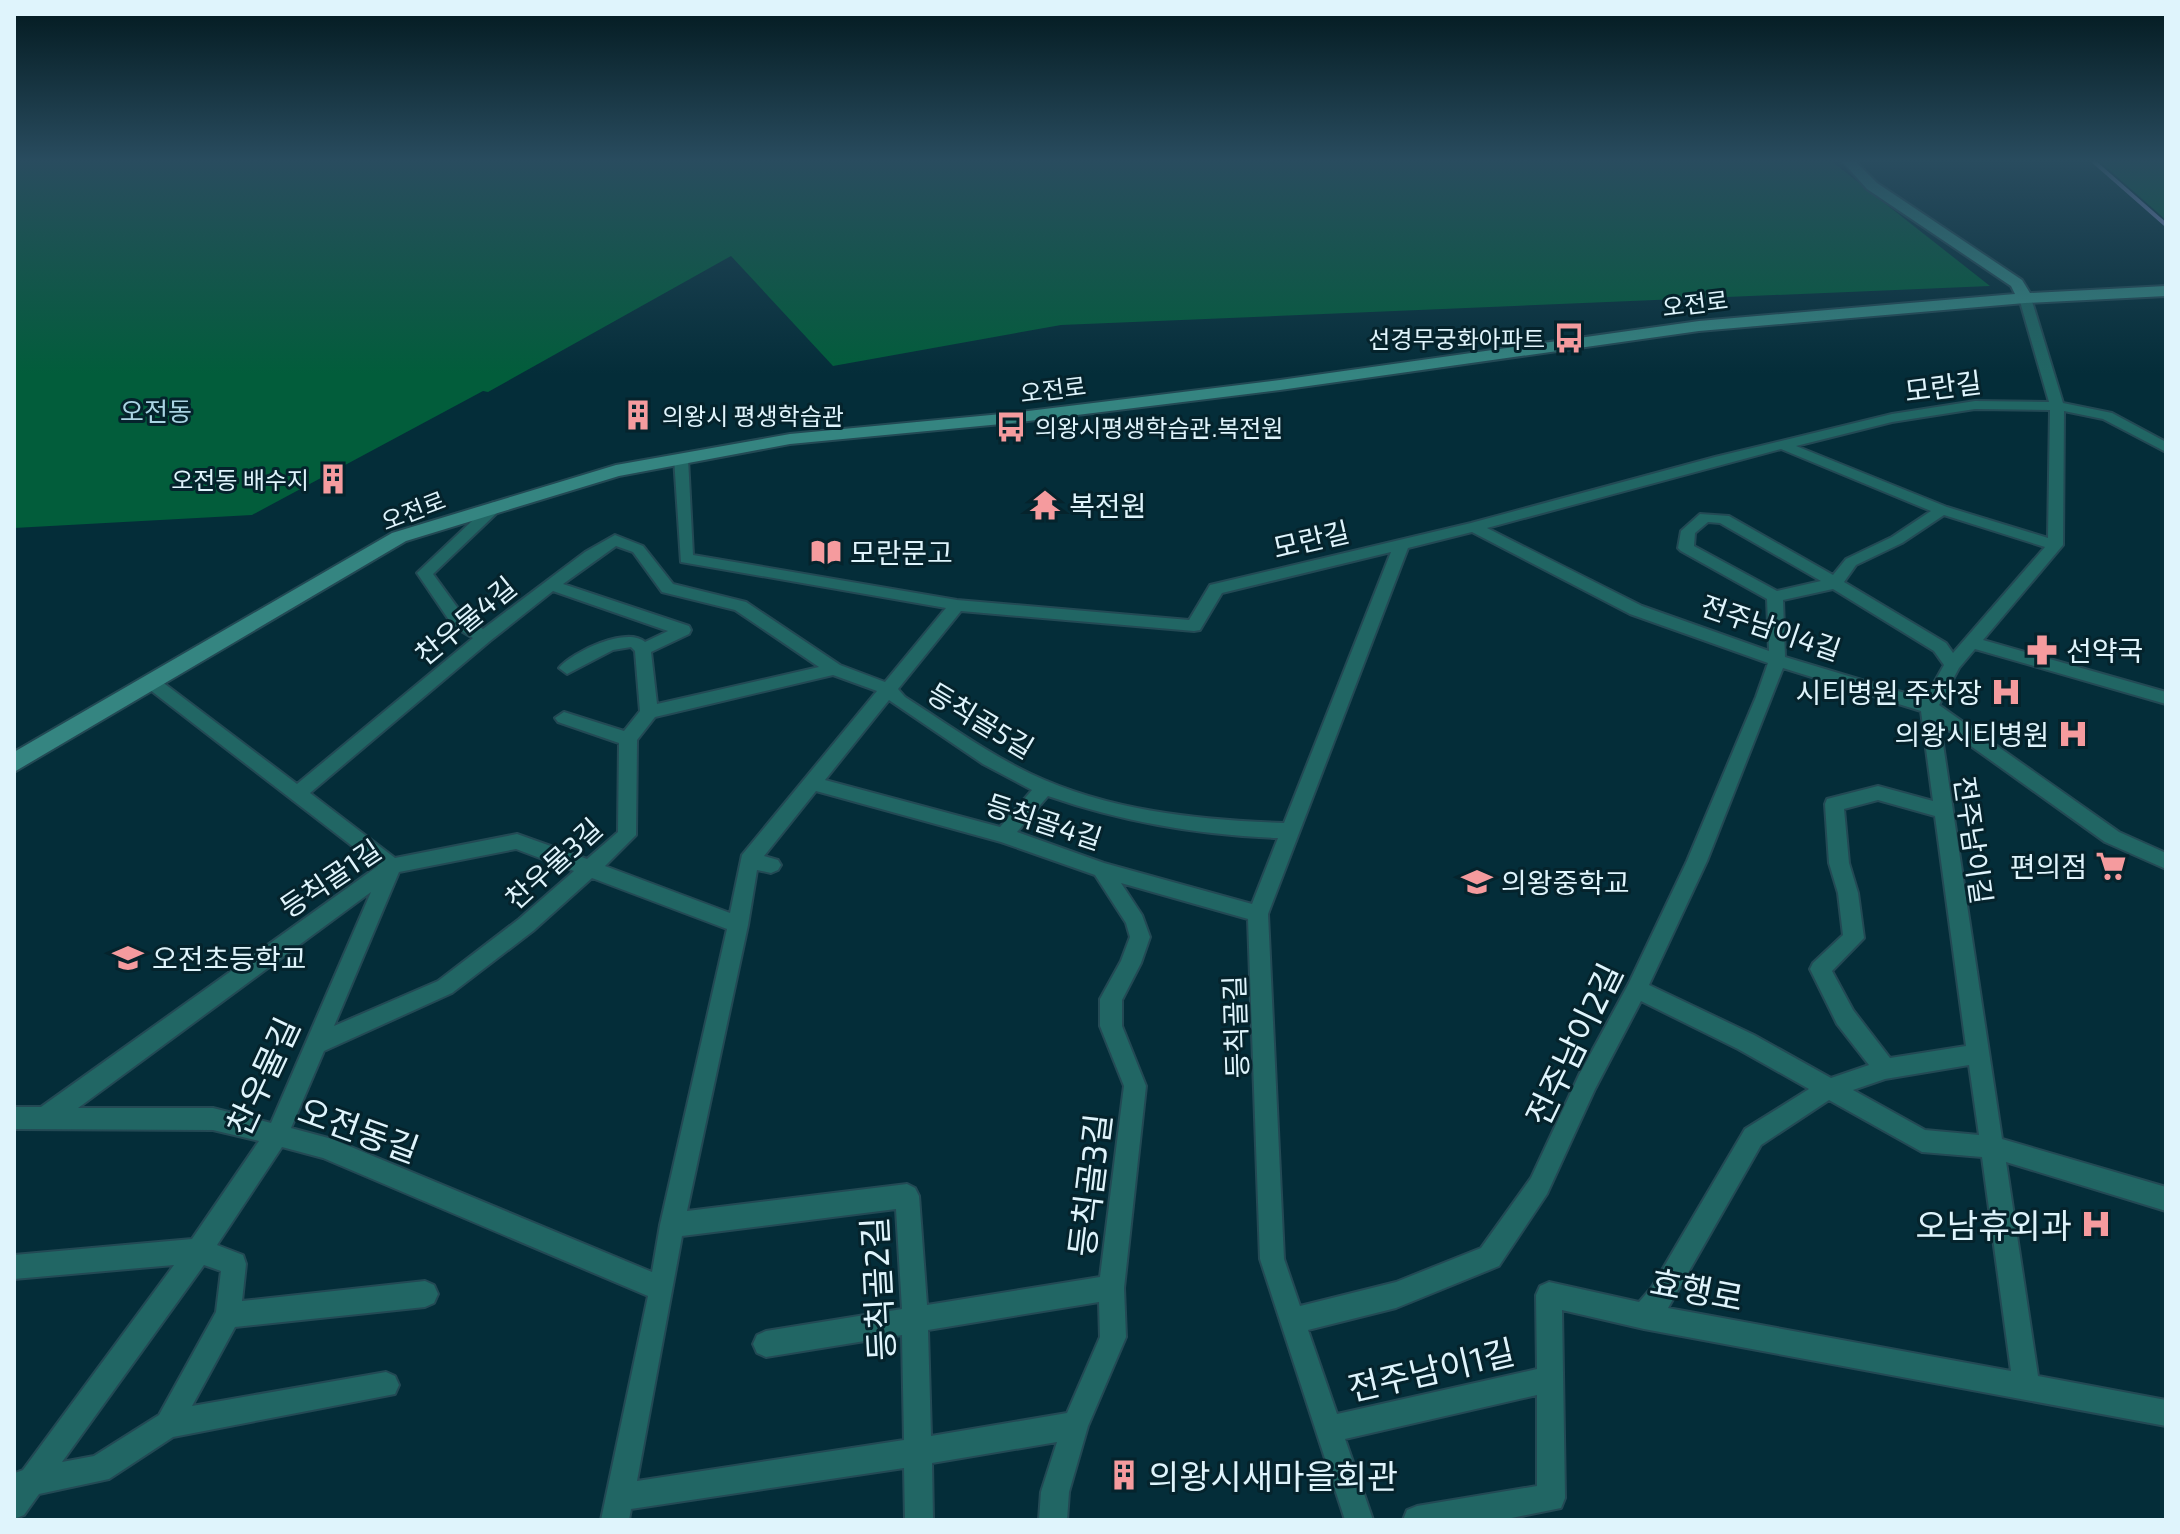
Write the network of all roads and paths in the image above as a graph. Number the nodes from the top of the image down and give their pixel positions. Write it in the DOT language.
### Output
graph roads {
  1 [pos="1940,232"];
  2 [pos="2145,290"];
  3 [pos="2166,291"];
  4 [pos="2025,298"];
  5 [pos="2166,311"];
  6 [pos="2057,406"];
  7 [pos="1785,446"];
  8 [pos="2166,448"];
  9 [pos="681,458"];
  10 [pos="496,506"];
  11 [pos="1942,510"];
  12 [pos="1474,527"];
  13 [pos="1401,545"];
  14 [pos="2055,545"];
  15 [pos="1835,583"];
  16 [pos="550,585"];
  17 [pos="668,588"];
  18 [pos="1775,597"];
  19 [pos="957,605"];
  20 [pos="484,637"];
  21 [pos="1972,642"];
  22 [pos="643,649"];
  23 [pos="1777,660"];
  24 [pos="1952,665"];
  25 [pos="567,668"];
  26 [pos="834,669"];
  27 [pos="151,682"];
  28 [pos="888,689"];
  29 [pos="2166,698"];
  30 [pos="1929,707"];
  31 [pos="649,712"];
  32 [pos="564,718"];
  33 [pos="628,739"];
  34 [pos="14,763"];
  35 [pos="812,783"];
  36 [pos="1045,787"];
  37 [pos="296,795"];
  38 [pos="1942,811"];
  39 [pos="1291,831"];
  40 [pos="1004,835"];
  41 [pos="2166,861"];
  42 [pos="392,866"];
  43 [pos="589,869"];
  44 [pos="1102,870"];
  45 [pos="1258,914"];
  46 [pos="738,925"];
  47 [pos="1637,989"];
  48 [pos="315,1045"];
  49 [pos="1977,1054"];
  50 [pos="1885,1069"];
  51 [pos="1826,1090"];
  52 [pos="14,1118"];
  53 [pos="44,1119"];
  54 [pos="277,1135"];
  55 [pos="1992,1147"];
  56 [pos="2166,1199"];
  57 [pos="672,1225"];
  58 [pos="199,1251"];
  59 [pos="14,1267"];
  60 [pos="1111,1288"];
  61 [pos="662,1289"];
  62 [pos="425,1294"];
  63 [pos="228,1315"];
  64 [pos="1644,1316"];
  65 [pos="915,1320"];
  66 [pos="1293,1321"];
  67 [pos="766,1344"];
  68 [pos="1550,1379"];
  69 [pos="386,1385"];
  70 [pos="2026,1387"];
  71 [pos="2166,1413"];
  72 [pos="168,1424"];
  73 [pos="1075,1425"];
  74 [pos="1329,1429"];
  75 [pos="917,1452"];
  76 [pos="19,1490"];
  77 [pos="618,1508"];
  78 [pos="919,1520"];
  79 [pos="1053,1520"];
  80 [pos="1359,1520"];
  81 [pos="1417,1520"];
  1 -- 4 [label="street"];
  2 -- 3 [label="street, 오전로"];
  2 -- 4 [label="street, 오전로"];
  2 -- 5 [label="street"];
  4 -- 6 [label="street"];
  4 -- 9 [label="street, 오전로"];
  6 -- 7 [label="street, 모란길"];
  6 -- 8 [label="street, 모란길"];
  6 -- 14 [label="street"];
  7 -- 11 [label="street"];
  7 -- 12 [label="street, 모란길"];
  9 -- 10 [label="street, 오전로"];
  9 -- 19 [label="street, 모란길"];
  10 -- 20 [label="street"];
  10 -- 27 [label="street, 오전로"];
  11 -- 14 [label="street"];
  11 -- 15 [label="street"];
  12 -- 13 [label="street, 모란길"];
  12 -- 23 [label="street, 전주남이4길"];
  13 -- 19 [label="street, 모란길"];
  13 -- 39 [label="street, 등칙골길"];
  14 -- 21 [label="street"];
  15 -- 18 [label="street"];
  15 -- 18 [label="street"];
  15 -- 24 [label="street"];
  16 -- 17 [label="street, 찬우물4길"];
  16 -- 20 [label="street, 찬우물4길"];
  16 -- 22 [label="street"];
  17 -- 26 [label="street, 등칙골5길"];
  18 -- 23 [label="street"];
  19 -- 28 [label="street"];
  20 -- 37 [label="street, 찬우물4길"];
  21 -- 24 [label="street"];
  21 -- 29 [label="street"];
  22 -- 25 [label="street"];
  22 -- 31 [label="street"];
  23 -- 30 [label="street, 전주남이4길"];
  23 -- 47 [label="street, 전주남이2길"];
  24 -- 30 [label="street"];
  26 -- 28 [label="street, 등칙골5길"];
  26 -- 31 [label="street"];
  27 -- 34 [label="street, 오전로"];
  27 -- 37 [label="street"];
  28 -- 35 [label="street"];
  28 -- 36 [label="street, 등칙골5길"];
  30 -- 38 [label="street, 전주남이길"];
  30 -- 41 [label="street, 전주남이4길"];
  31 -- 33 [label="street"];
  32 -- 33 [label="street"];
  33 -- 43 [label="street, 찬우물3길"];
  35 -- 40 [label="street, 등칙골4길"];
  35 -- 46 [label="street"];
  36 -- 39 [label="street, 등칙골5길"];
  36 -- 40 [label="street"];
  37 -- 42 [label="street"];
  38 -- 49 [label="street, 전주남이길"];
  38 -- 50 [label="street"];
  39 -- 45 [label="street, 등칙골길"];
  40 -- 44 [label="street, 등칙골4길"];
  42 -- 43 [label="street, 등칙골1길"];
  42 -- 48 [label="street, 찬우물길"];
  42 -- 53 [label="street, 등칙골1길"];
  43 -- 46 [label="street, 등칙골1길"];
  43 -- 48 [label="street, 찬우물3길"];
  44 -- 45 [label="street, 등칙골4길"];
  44 -- 60 [label="street, 등칙골3길"];
  45 -- 66 [label="street, 등칙골길"];
  46 -- 57 [label="street"];
  47 -- 51 [label="street"];
  47 -- 66 [label="street, 전주남이2길"];
  48 -- 54 [label="street, 찬우물길"];
  49 -- 50 [label="street"];
  49 -- 55 [label="street, 전주남이길"];
  50 -- 51 [label="street"];
  51 -- 55 [label="street"];
  51 -- 64 [label="street"];
  52 -- 53 [label="street, 오전동길"];
  53 -- 54 [label="street, 오전동길"];
  54 -- 58 [label="street, 찬우물길"];
  54 -- 61 [label="street, 오전동길"];
  55 -- 56 [label="street"];
  55 -- 70 [label="street, 전주남이길"];
  57 -- 61 [label="street"];
  57 -- 65 [label="street, 등칙골2길"];
  58 -- 59 [label="street"];
  58 -- 63 [label="street"];
  58 -- 76 [label="street, 찬우물길"];
  60 -- 65 [label="street"];
  60 -- 73 [label="street, 등칙골3길"];
  61 -- 77 [label="street"];
  62 -- 63 [label="street"];
  63 -- 72 [label="street"];
  64 -- 68 [label="street, 효행로"];
  64 -- 70 [label="street, 효행로"];
  65 -- 67 [label="street"];
  65 -- 75 [label="street, 등칙골2길"];
  66 -- 74 [label="street, 등칙골길"];
  68 -- 74 [label="street, 전주남이1길"];
  68 -- 81 [label="street, 효행로"];
  69 -- 72 [label="street"];
  70 -- 71 [label="street, 효행로"];
  72 -- 76 [label="street"];
  73 -- 75 [label="street"];
  73 -- 79 [label="street, 등칙골3길"];
  74 -- 80 [label="street, 등칙골길"];
  75 -- 77 [label="street"];
  75 -- 78 [label="street, 등칙골2길"];
}
